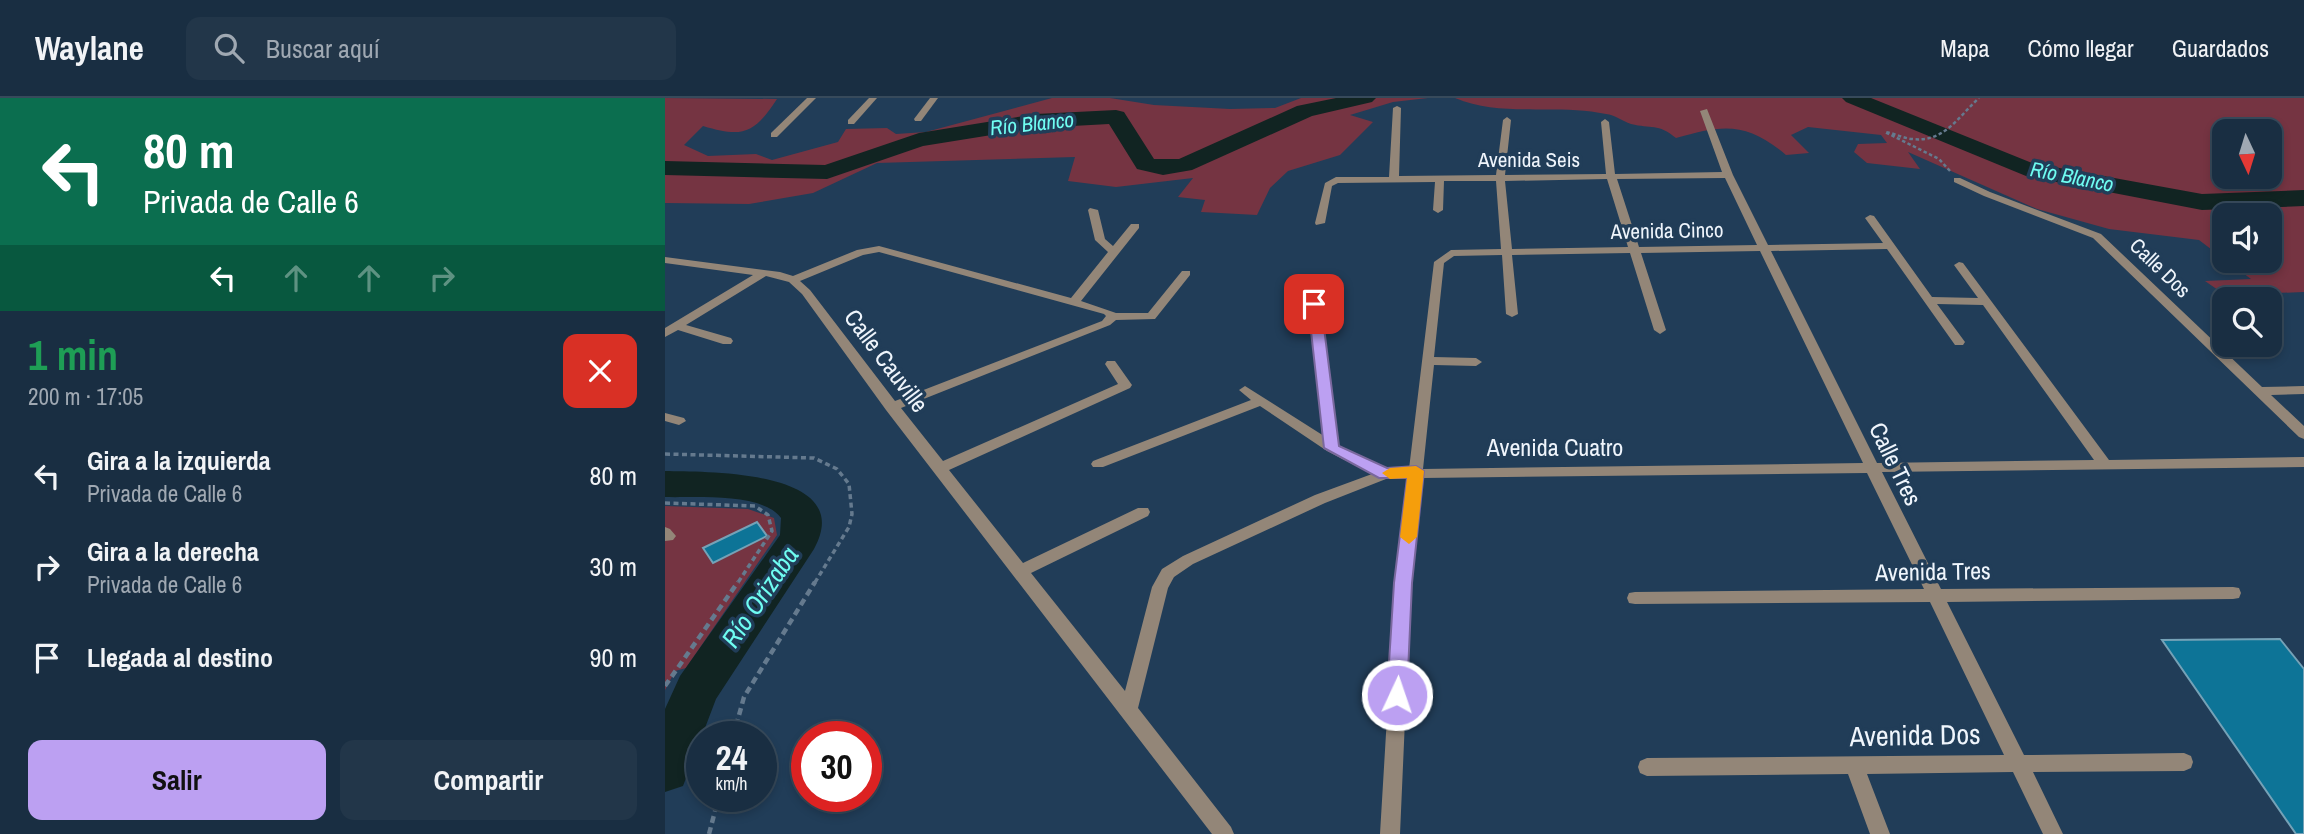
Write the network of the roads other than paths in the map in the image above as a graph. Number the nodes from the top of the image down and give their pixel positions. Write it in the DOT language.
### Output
graph roads {
  1 [pos="812,98"];
  2 [pos="873,98"];
  3 [pos="934,98"];
  4 [pos="1397,108"];
  5 [pos="1705,111"];
  6 [pos="918,119"];
  7 [pos="1507,120"];
  8 [pos="1605,121"];
  9 [pos="851,122"];
  10 [pos="774,135"];
  11 [pos="1728,175"];
  12 [pos="1611,176"];
  13 [pos="1500,177"];
  14 [pos="1394,178"];
  15 [pos="1440,178"];
  16 [pos="1957,180"];
  17 [pos="1093,210"];
  18 [pos="1439,210"];
  19 [pos="1870,218"];
  20 [pos="1320,223"];
  21 [pos="1135,226"];
  22 [pos="1889,246"];
  23 [pos="1763,248"];
  24 [pos="1635,251"];
  25 [pos="1114,252"];
  26 [pos="1505,253"];
  27 [pos="665,260"];
  28 [pos="1959,265"];
  29 [pos="764,273"];
  30 [pos="1185,274"];
  31 [pos="793,280"];
  32 [pos="1311,280"];
  33 [pos="1930,300"];
  34 [pos="1074,302"];
  35 [pos="1986,302"];
  36 [pos="1512,314"];
  37 [pos="1114,316"];
  38 [pos="671,330"];
  39 [pos="1660,330"];
  40 [pos="727,341"];
  41 [pos="1959,342"];
  42 [pos="1428,361"];
  43 [pos="1476,362"];
  44 [pos="1111,364"];
  45 [pos="1245,390"];
  46 [pos="2304,390"];
  47 [pos="2259,391"];
  48 [pos="1261,401"];
  49 [pos="891,407"];
  50 [pos="665,417"];
  51 [pos="679,421"];
  52 [pos="2304,434"];
  53 [pos="1332,448"];
  54 [pos="2304,462"];
  55 [pos="1098,464"];
  56 [pos="2105,465"];
  57 [pos="940,468"];
  58 [pos="1873,470"];
  59 [pos="1416,471"];
  60 [pos="1385,474"];
  61 [pos="1143,512"];
  62 [pos="1022,571"];
  63 [pos="2233,593"];
  64 [pos="1934,597"];
  65 [pos="1635,598"];
  66 [pos="1129,708"];
  67 [pos="2016,761"];
  68 [pos="2184,762"];
  69 [pos="1854,764"];
  70 [pos="1647,767"];
  71 [pos="1224,834"];
  72 [pos="1390,834"];
  73 [pos="1880,834"];
  74 [pos="2053,834"];
  1 -- 10 [label="street"];
  2 -- 9 [label="street"];
  3 -- 6 [label="street"];
  4 -- 14 [label="street"];
  5 -- 11 [label="street, Calle Tres"];
  7 -- 13 [label="street"];
  8 -- 12 [label="street"];
  11 -- 12 [label="street, Avenida Seis"];
  11 -- 23 [label="street, Calle Tres"];
  12 -- 13 [label="street, Avenida Seis"];
  12 -- 24 [label="street"];
  13 -- 15 [label="street, Avenida Seis"];
  13 -- 26 [label="street"];
  14 -- 15 [label="street, Avenida Seis"];
  14 -- 20 [label="street, Avenida Seis"];
  15 -- 18 [label="street"];
  16 -- 47 [label="street, Calle Dos"];
  17 -- 25 [label="street"];
  19 -- 22 [label="street"];
  21 -- 25 [label="street"];
  22 -- 23 [label="street, Avenida Cinco"];
  22 -- 33 [label="street"];
  23 -- 24 [label="street, Avenida Cinco"];
  23 -- 58 [label="street, Calle Tres"];
  24 -- 26 [label="street, Avenida Cinco"];
  24 -- 39 [label="street"];
  25 -- 34 [label="street"];
  26 -- 36 [label="street"];
  26 -- 42 [label="street, Avenida Cinco"];
  27 -- 29 [label="street"];
  28 -- 35 [label="street"];
  29 -- 31 [label="street"];
  29 -- 38 [label="street"];
  30 -- 37 [label="street"];
  31 -- 34 [label="street"];
  31 -- 49 [label="street, Calle Cauville"];
  32 -- 53 [label="street"];
  33 -- 35 [label="street"];
  33 -- 41 [label="street"];
  34 -- 37 [label="street"];
  35 -- 56 [label="street"];
  37 -- 49 [label="street"];
  38 -- 40 [label="street"];
  42 -- 43 [label="street"];
  42 -- 59 [label="street"];
  44 -- 57 [label="street"];
  45 -- 48 [label="street"];
  46 -- 47 [label="street"];
  47 -- 52 [label="street, Calle Dos"];
  48 -- 53 [label="street"];
  48 -- 55 [label="street"];
  49 -- 57 [label="street, Calle Cauville"];
  50 -- 51 [label="street"];
  53 -- 60 [label="street"];
  54 -- 56 [label="street, Avenida Cuatro"];
  56 -- 58 [label="street, Avenida Cuatro"];
  57 -- 62 [label="street, Calle Cauville"];
  58 -- 59 [label="street, Avenida Cuatro"];
  58 -- 64 [label="street, Calle Tres"];
  59 -- 60 [label="street, Avenida Cuatro"];
  59 -- 72 [label="street"];
  60 -- 66 [label="street, Avenida Cuatro"];
  61 -- 62 [label="street"];
  62 -- 66 [label="street, Calle Cauville"];
  63 -- 64 [label="street, Avenida Tres"];
  64 -- 65 [label="street, Avenida Tres"];
  64 -- 67 [label="street, Calle Tres"];
  66 -- 71 [label="street, Calle Cauville"];
  67 -- 68 [label="street, Avenida Dos"];
  67 -- 69 [label="street, Avenida Dos"];
  67 -- 74 [label="street, Calle Tres"];
  69 -- 70 [label="street, Avenida Dos"];
  69 -- 73 [label="street"];
}
